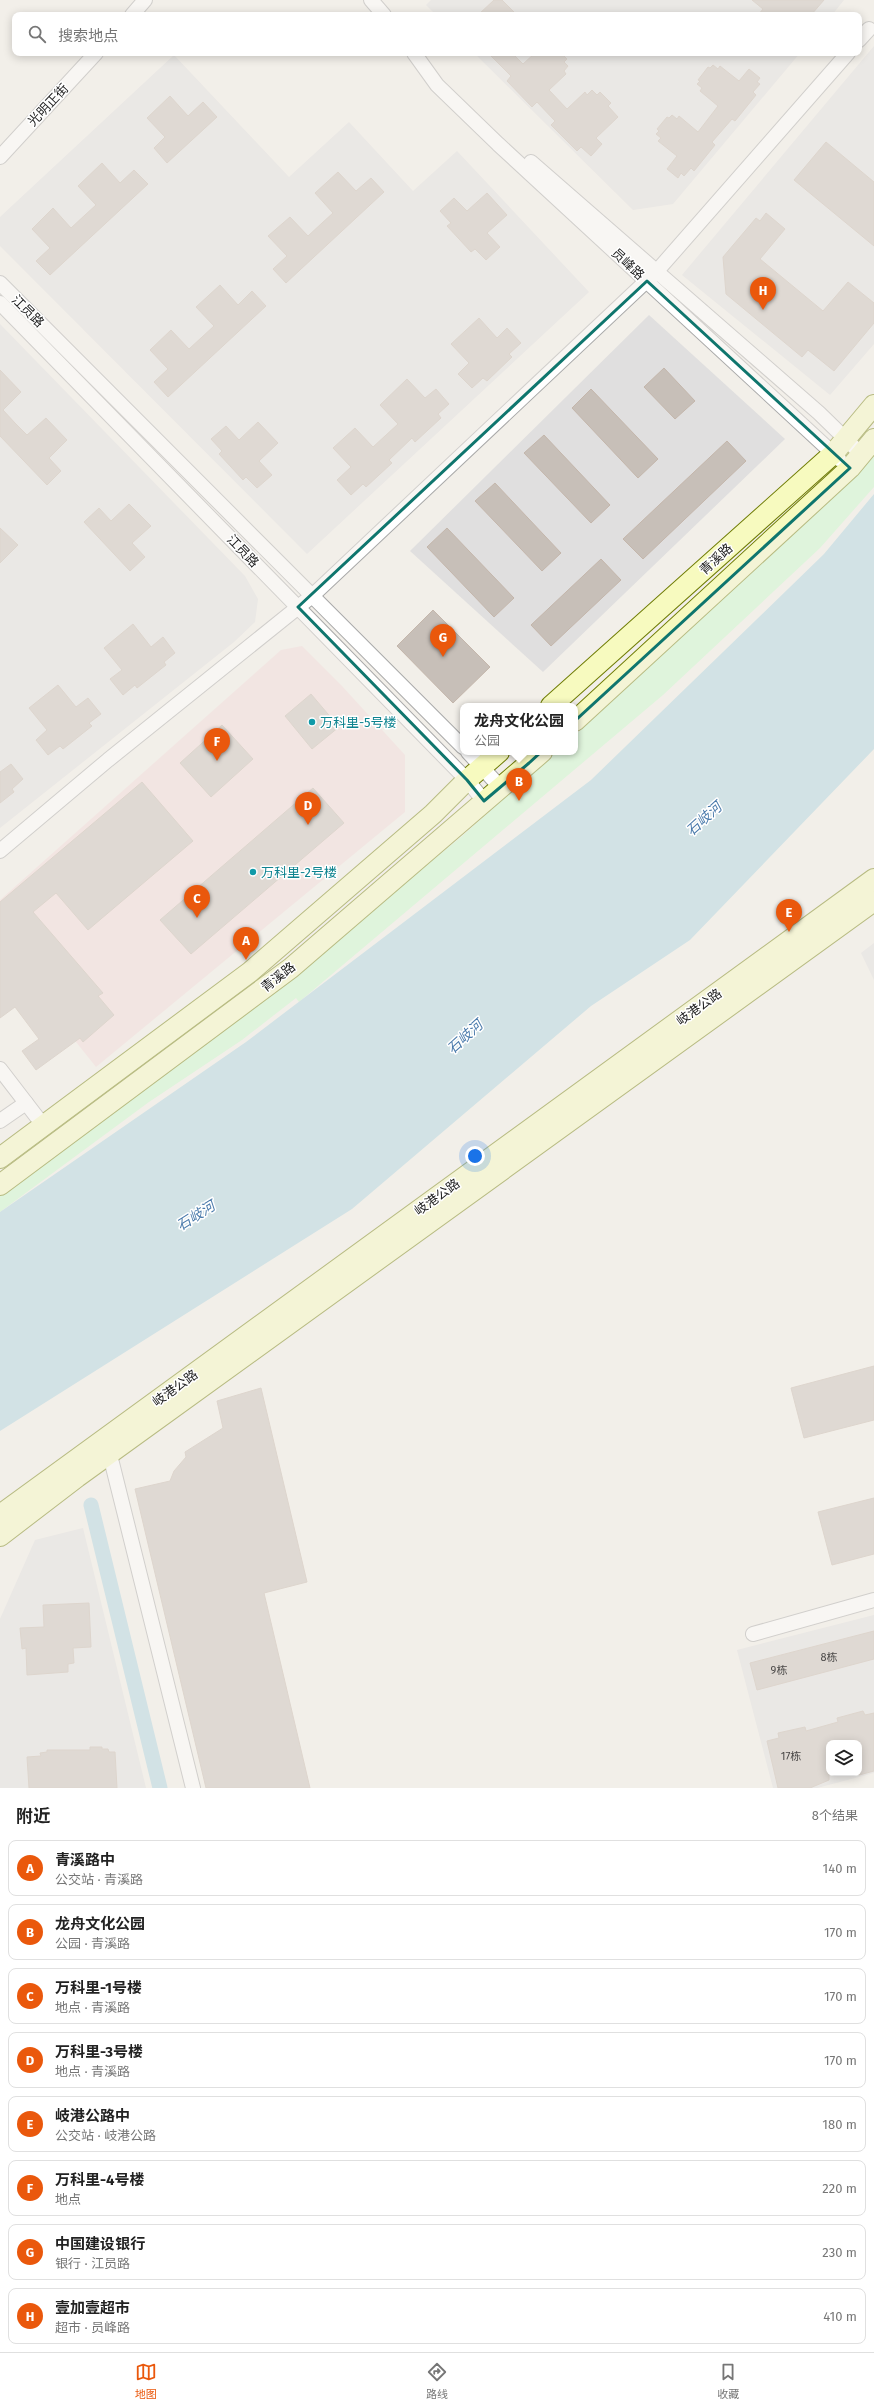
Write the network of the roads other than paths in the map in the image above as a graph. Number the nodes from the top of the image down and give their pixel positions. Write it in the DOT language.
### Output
graph roads {
  1 [pos="145,0"];
  2 [pos="371,0"];
  3 [pos="135,12"];
  4 [pos="381,12"];
  5 [pos="869,29"];
  6 [pos="862,37"];
  7 [pos="93,56"];
  8 [pos="416,56"];
  9 [pos="422,56"];
  10 [pos="845,56"];
  11 [pos="0,157"];
  12 [pos="657,271"];
  13 [pos="647,281"];
  14 [pos="0,283"];
  15 [pos="0,303"];
  16 [pos="874,405"];
  17 [pos="847,438"];
  18 [pos="874,439"];
  19 [pos="832,454"];
  20 [pos="856,461"];
  21 [pos="312,596"];
  22 [pos="298,607"];
  23 [pos="554,703"];
  24 [pos="578,719"];
  25 [pos="460,744"];
  26 [pos="471,755"];
  27 [pos="496,755"];
  28 [pos="538,755"];
  29 [pos="482,767"];
  30 [pos="467,780"];
  31 [pos="500,787"];
  32 [pos="484,801"];
  33 [pos="0,851"];
  34 [pos="874,879"];
  35 [pos="874,901"];
  36 [pos="0,1068"];
  37 [pos="26,1102"];
  38 [pos="0,1121"];
  39 [pos="43,1125"];
  40 [pos="0,1158"];
  41 [pos="0,1185"];
  42 [pos="107,1446"];
  43 [pos="0,1515"];
  44 [pos="0,1536"];
  45 [pos="874,1600"];
  46 [pos="753,1634"];
  47 [pos="193,1788"];
  1 -- 3 [label="street"];
  2 -- 4 [label="street"];
  5 -- 6 [label="street"];
  7 -- 11 [label="street, 光明正街"];
  8 -- 13 [label="street, 员峰路"];
  9 -- 12 [label="street, 员峰路"];
  10 -- 12 [label="street"];
  12 -- 13 [label="street"];
  12 -- 17 [label="street, 员峰路"];
  13 -- 19 [label="street, 员峰路"];
  13 -- 21 [label="street"];
  14 -- 21 [label="street, 江员路"];
  15 -- 22 [label="street, 江员路"];
  16 -- 17 [label="main road, 青溪路"];
  17 -- 19 [label="main road, 青溪路"];
  17 -- 20 [label="street, 员峰路"];
  18 -- 20 [label="main road, 青溪路"];
  19 -- 20 [label="street, 员峰路"];
  19 -- 23 [label="main road, 青溪路"];
  20 -- 24 [label="main road, 青溪路"];
  21 -- 22 [label="street"];
  21 -- 25 [label="street, 江员路"];
  22 -- 30 [label="street, 江员路"];
  22 -- 33 [label="street"];
  26 -- 29 [label="street"];
  27 -- 29 [label="main road, 青溪路"];
  28 -- 31 [label="main road, 青溪路"];
  29 -- 30 [label="main road, 青溪路"];
  29 -- 31 [label="street"];
  30 -- 32 [label="street, 江员路"];
  30 -- 39 [label="main road, 青溪路"];
  31 -- 32 [label="main road, 青溪路"];
  32 -- 41 [label="main road, 青溪路"];
  34 -- 42 [label="main road, 岐港公路"];
  35 -- 42 [label="main road, 岐港公路"];
  36 -- 37 [label="street"];
  37 -- 38 [label="street"];
  37 -- 39 [label="street"];
  39 -- 40 [label="main road, 青溪路"];
  42 -- 43 [label="main road, 岐港公路"];
  42 -- 44 [label="main road, 岐港公路"];
  42 -- 47 [label="street"];
  45 -- 46 [label="street"];
}
